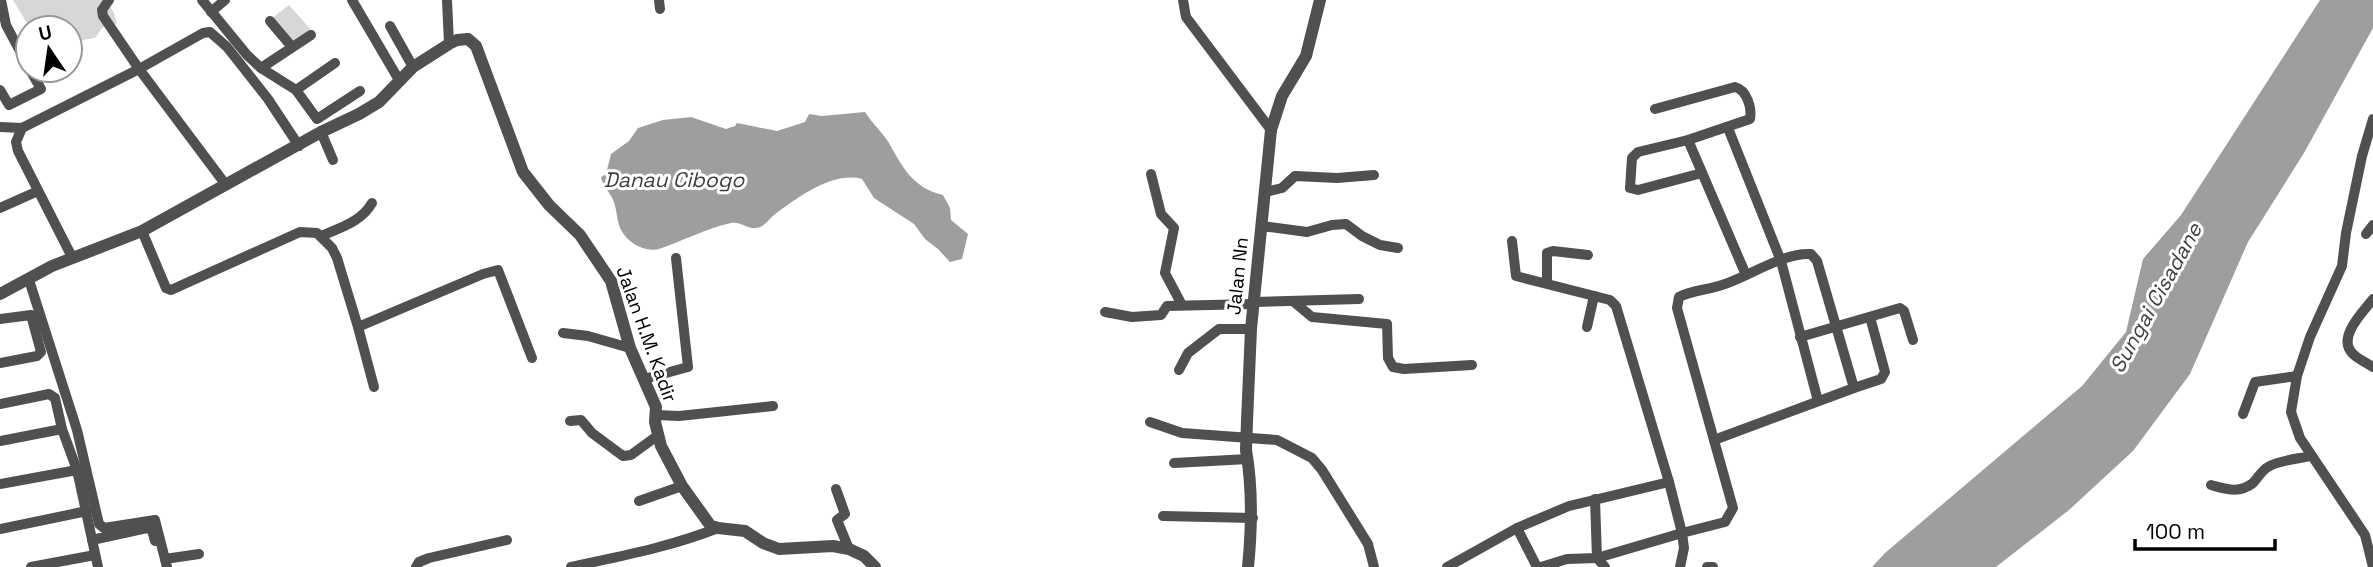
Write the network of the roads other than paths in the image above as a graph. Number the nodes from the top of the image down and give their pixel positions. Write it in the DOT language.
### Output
graph roads {
  1 [pos="1,0"];
  2 [pos="109,0"];
  3 [pos="202,0"];
  4 [pos="225,0"];
  5 [pos="352,0"];
  6 [pos="447,0"];
  7 [pos="1182,0"];
  8 [pos="1320,0"];
  9 [pos="211,12"];
  10 [pos="270,21"];
  11 [pos="390,26"];
  12 [pos="311,35"];
  13 [pos="14,40"];
  14 [pos="449,44"];
  15 [pos="292,47"];
  16 [pos="335,63"];
  17 [pos="413,67"];
  18 [pos="261,68"];
  19 [pos="139,69"];
  20 [pos="399,80"];
  21 [pos="38,84"];
  22 [pos="0,90"];
  23 [pos="296,90"];
  24 [pos="360,91"];
  25 [pos="1655,109"];
  26 [pos="2373,119"];
  27 [pos="319,125"];
  28 [pos="0,127"];
  29 [pos="22,128"];
  30 [pos="1728,128"];
  31 [pos="1271,130"];
  32 [pos="1688,140"];
  33 [pos="299,146"];
  34 [pos="333,160"];
  35 [pos="1702,173"];
  36 [pos="1151,174"];
  37 [pos="1374,175"];
  38 [pos="226,185"];
  39 [pos="38,191"];
  40 [pos="1265,192"];
  41 [pos="372,203"];
  42 [pos="0,208"];
  43 [pos="2373,225"];
  44 [pos="1262,226"];
  45 [pos="142,231"];
  46 [pos="2366,234"];
  47 [pos="322,236"];
  48 [pos="1512,241"];
  49 [pos="1398,248"];
  50 [pos="1588,255"];
  51 [pos="72,257"];
  52 [pos="676,258"];
  53 [pos="1781,261"];
  54 [pos="1746,275"];
  55 [pos="29,280"];
  56 [pos="1547,283"];
  57 [pos="0,294"];
  58 [pos="1594,296"];
  59 [pos="1359,299"];
  60 [pos="2373,299"];
  61 [pos="1294,302"];
  62 [pos="1253,303"];
  63 [pos="1182,305"];
  64 [pos="1105,312"];
  65 [pos="1870,317"];
  66 [pos="0,319"];
  67 [pos="358,327"];
  68 [pos="1587,327"];
  69 [pos="1835,327"];
  70 [pos="1251,329"];
  71 [pos="563,333"];
  72 [pos="1800,337"];
  73 [pos="1913,340"];
  74 [pos="630,348"];
  75 [pos="532,358"];
  76 [pos="0,363"];
  77 [pos="1472,365"];
  78 [pos="2373,367"];
  79 [pos="1179,370"];
  80 [pos="2297,376"];
  81 [pos="644,379"];
  82 [pos="374,387"];
  83 [pos="1854,388"];
  84 [pos="1818,401"];
  85 [pos="0,404"];
  86 [pos="774,406"];
  87 [pos="2243,414"];
  88 [pos="656,415"];
  89 [pos="570,421"];
  90 [pos="1150,422"];
  91 [pos="62,429"];
  92 [pos="657,436"];
  93 [pos="1714,440"];
  94 [pos="0,441"];
  95 [pos="1247,454"];
  96 [pos="2311,456"];
  97 [pos="1174,464"];
  98 [pos="77,470"];
  99 [pos="1669,482"];
  100 [pos="0,485"];
  101 [pos="2211,485"];
  102 [pos="682,486"];
  103 [pos="836,489"];
  104 [pos="1595,499"];
  105 [pos="639,501"];
  106 [pos="87,511"];
  107 [pos="1163,516"];
  108 [pos="1253,518"];
  109 [pos="718,528"];
  110 [pos="1517,528"];
  111 [pos="0,529"];
  112 [pos="1682,533"];
  113 [pos="92,540"];
  114 [pos="508,540"];
  115 [pos="849,549"];
  116 [pos="199,554"];
  117 [pos="96,555"];
  118 [pos="1597,558"];
  119 [pos="610,563"];
  120 [pos="1575,563"];
  121 [pos="164,564"];
  122 [pos="31,567"];
  123 [pos="98,567"];
  124 [pos="416,567"];
  125 [pos="571,567"];
  126 [pos="874,567"];
  127 [pos="1248,567"];
  128 [pos="1374,567"];
  129 [pos="1447,567"];
  130 [pos="1539,567"];
  131 [pos="1605,567"];
  132 [pos="1679,567"];
  133 [pos="1707,567"];
  134 [pos="1713,567"];
  135 [pos="2373,567"];
  1 -- 13 [label="street"];
  2 -- 19 [label="street"];
  3 -- 9 [label="street"];
  4 -- 9 [label="street"];
  5 -- 20 [label="street"];
  6 -- 14 [label="street"];
  7 -- 31 [label="street"];
  8 -- 31 [label="street, Jalan Nn"];
  9 -- 18 [label="street"];
  10 -- 15 [label="street"];
  11 -- 17 [label="street"];
  12 -- 15 [label="street"];
  14 -- 17 [label="street"];
  14 -- 74 [label="street, Jalan H.M. Kadir"];
  15 -- 18 [label="street"];
  16 -- 23 [label="street"];
  17 -- 20 [label="street"];
  18 -- 23 [label="street"];
  19 -- 29 [label="street"];
  19 -- 33 [label="street"];
  19 -- 38 [label="street"];
  20 -- 27 [label="street"];
  21 -- 22 [label="street"];
  23 -- 27 [label="street"];
  24 -- 27 [label="street"];
  25 -- 30 [label="street"];
  26 -- 80 [label="street"];
  27 -- 33 [label="street"];
  27 -- 34 [label="street"];
  28 -- 29 [label="street"];
  29 -- 39 [label="street"];
  30 -- 32 [label="street"];
  30 -- 53 [label="street"];
  31 -- 40 [label="street, Jalan Nn"];
  32 -- 35 [label="street"];
  32 -- 35 [label="street"];
  33 -- 38 [label="street"];
  35 -- 54 [label="street"];
  36 -- 63 [label="street"];
  37 -- 40 [label="street"];
  38 -- 45 [label="street"];
  39 -- 42 [label="street"];
  39 -- 51 [label="street"];
  40 -- 44 [label="street, Jalan Nn"];
  41 -- 47 [label="street"];
  43 -- 46 [label="street"];
  44 -- 49 [label="street"];
  44 -- 62 [label="street, Jalan Nn"];
  45 -- 47 [label="street"];
  45 -- 51 [label="street"];
  47 -- 67 [label="street"];
  48 -- 56 [label="street"];
  50 -- 56 [label="street"];
  51 -- 55 [label="street"];
  52 -- 81 [label="street"];
  53 -- 54 [label="street"];
  53 -- 69 [label="street"];
  53 -- 72 [label="street"];
  54 -- 93 [label="street"];
  55 -- 57 [label="street"];
  55 -- 121 [label="street"];
  56 -- 58 [label="street"];
  58 -- 68 [label="street"];
  58 -- 99 [label="street"];
  59 -- 61 [label="street"];
  60 -- 78 [label="street"];
  61 -- 62 [label="street"];
  61 -- 77 [label="street"];
  62 -- 63 [label="street"];
  62 -- 70 [label="street, Jalan Nn"];
  63 -- 64 [label="street"];
  65 -- 69 [label="street"];
  65 -- 73 [label="street"];
  65 -- 83 [label="street"];
  66 -- 76 [label="street"];
  67 -- 75 [label="street"];
  67 -- 82 [label="street"];
  69 -- 72 [label="street"];
  69 -- 83 [label="street"];
  70 -- 79 [label="street"];
  70 -- 95 [label="street, Jalan Nn, bridge"];
  71 -- 74 [label="street"];
  72 -- 84 [label="street"];
  74 -- 81 [label="street, Jalan H.M. Kadir"];
  80 -- 87 [label="street"];
  80 -- 96 [label="street"];
  81 -- 88 [label="street, Jalan H.M. Kadir"];
  83 -- 84 [label="street"];
  84 -- 93 [label="street"];
  85 -- 91 [label="street"];
  86 -- 88 [label="street"];
  88 -- 92 [label="street, Jalan H.M. Kadir"];
  89 -- 92 [label="street"];
  90 -- 128 [label="street"];
  91 -- 94 [label="street"];
  91 -- 98 [label="street"];
  92 -- 102 [label="street, Jalan H.M. Kadir"];
  93 -- 112 [label="street"];
  95 -- 97 [label="street"];
  95 -- 108 [label="street, Jalan Nn"];
  96 -- 101 [label="street"];
  96 -- 135 [label="street"];
  98 -- 100 [label="street"];
  98 -- 106 [label="street"];
  99 -- 104 [label="street"];
  99 -- 112 [label="street"];
  102 -- 105 [label="street"];
  102 -- 109 [label="street, Jalan H.M. Kadir"];
  103 -- 115 [label="street"];
  104 -- 110 [label="street"];
  104 -- 118 [label="street"];
  106 -- 111 [label="street"];
  106 -- 113 [label="street"];
  107 -- 108 [label="street"];
  108 -- 127 [label="street, Jalan Nn"];
  109 -- 115 [label="street"];
  109 -- 119 [label="street"];
  110 -- 129 [label="street"];
  110 -- 130 [label="street"];
  112 -- 118 [label="street"];
  112 -- 132 [label="street"];
  113 -- 117 [label="street"];
  113 -- 121 [label="street"];
  114 -- 124 [label="street"];
  115 -- 126 [label="street"];
  116 -- 121 [label="street"];
  117 -- 122 [label="street"];
  117 -- 123 [label="street"];
  118 -- 120 [label="street"];
  118 -- 131 [label="street"];
  119 -- 125 [label="street"];
  120 -- 130 [label="street"];
  133 -- 134 [label="street"];
}
